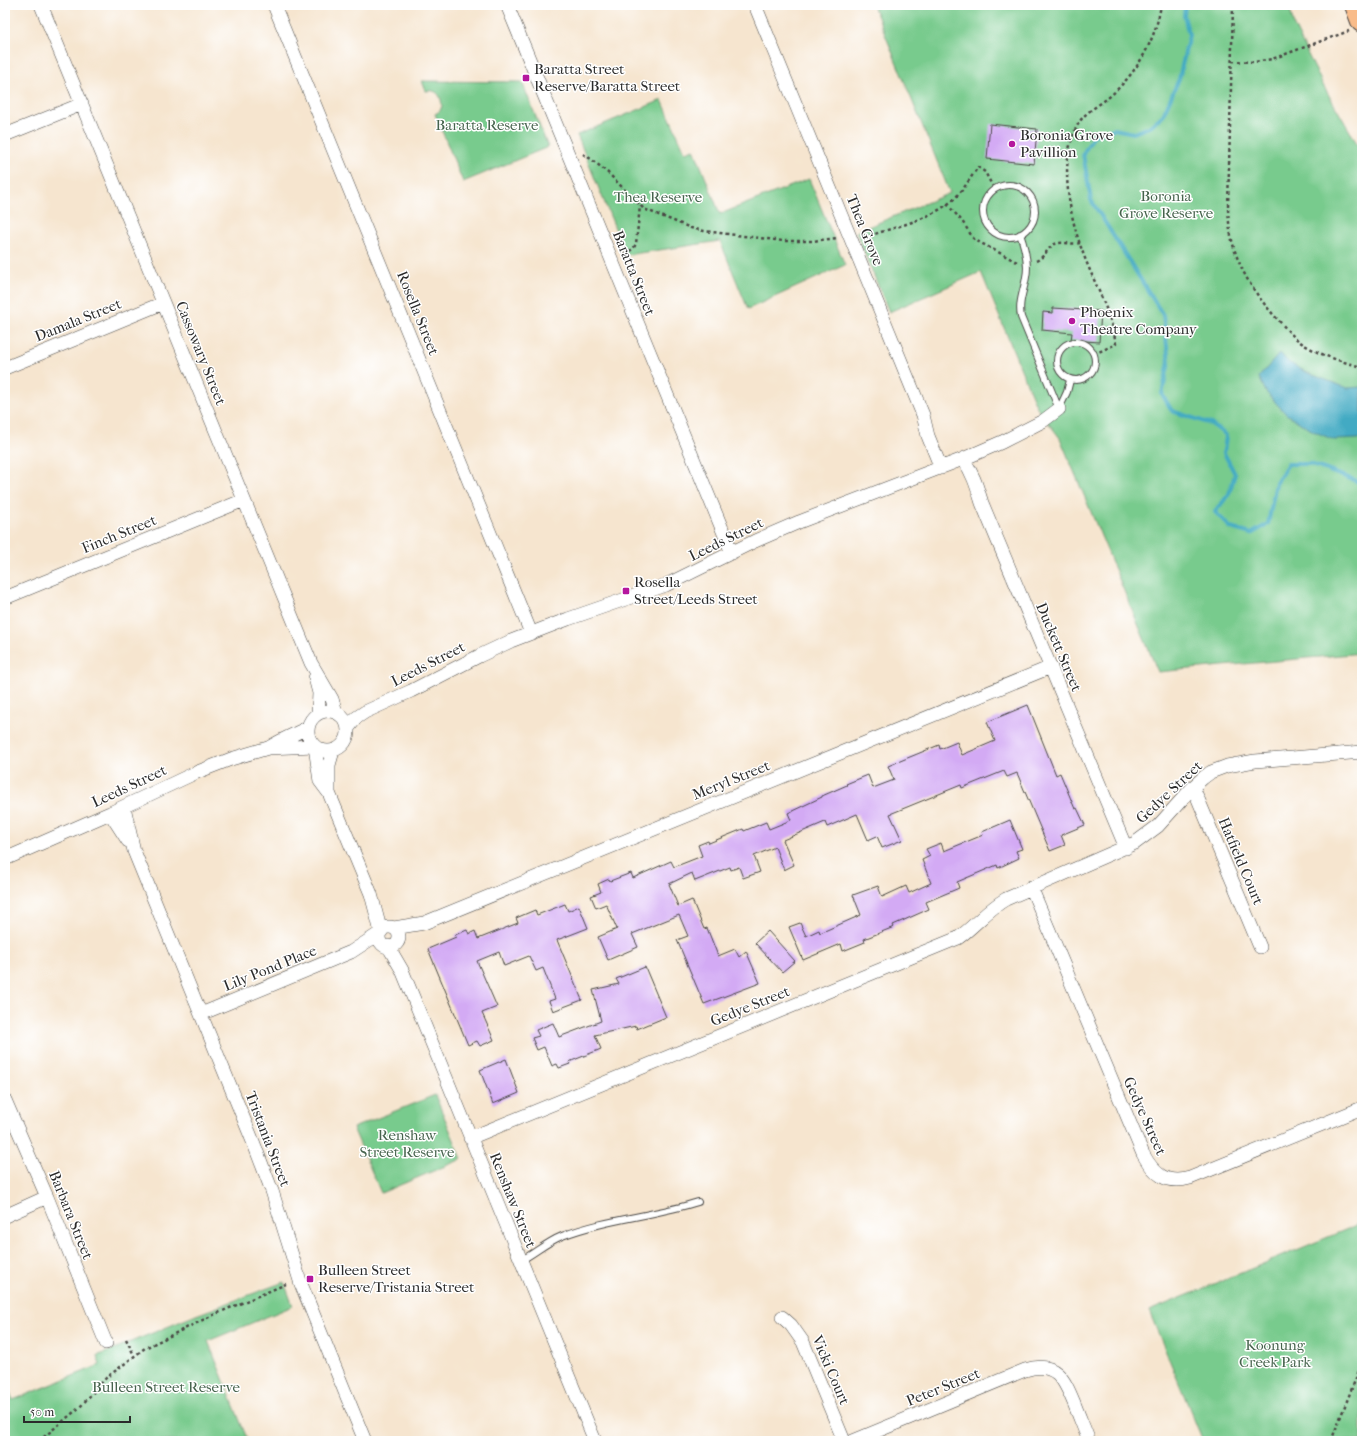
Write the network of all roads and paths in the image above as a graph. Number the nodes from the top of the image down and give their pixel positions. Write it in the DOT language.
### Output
graph roads {
  1 [pos="41,5"];
  2 [pos="274,5"];
  3 [pos="507,5"];
  4 [pos="755,5"];
  5 [pos="1161,5"];
  6 [pos="1233,5"];
  7 [pos="1356,5"];
  8 [pos="1358,25"];
  9 [pos="1232,61"];
  10 [pos="82,104"];
  11 [pos="5,135"];
  12 [pos="583,154"];
  13 [pos="994,188"];
  14 [pos="947,204"];
  15 [pos="640,206"];
  16 [pos="849,234"];
  17 [pos="1020,234"];
  18 [pos="1080,243"];
  19 [pos="624,254"];
  20 [pos="1027,262"];
  21 [pos="163,303"];
  22 [pos="1094,354"];
  23 [pos="1362,367"];
  24 [pos="5,368"];
  25 [pos="1070,380"];
  26 [pos="1059,409"];
  27 [pos="963,460"];
  28 [pos="941,468"];
  29 [pos="244,500"];
  30 [pos="732,553"];
  31 [pos="5,598"];
  32 [pos="531,633"];
  33 [pos="311,662"];
  34 [pos="1050,667"];
  35 [pos="384,703"];
  36 [pos="338,712"];
  37 [pos="318,713"];
  38 [pos="308,727"];
  39 [pos="348,727"];
  40 [pos="315,746"];
  41 [pos="268,748"];
  42 [pos="333,751"];
  43 [pos="1362,752"];
  44 [pos="1193,787"];
  45 [pos="329,793"];
  46 [pos="124,807"];
  47 [pos="110,813"];
  48 [pos="1126,848"];
  49 [pos="134,852"];
  50 [pos="5,859"];
  51 [pos="1031,887"];
  52 [pos="424,923"];
  53 [pos="386,930"];
  54 [pos="392,944"];
  55 [pos="1260,947"];
  56 [pos="352,952"];
  57 [pos="201,1014"];
  58 [pos="5,1100"];
  59 [pos="1362,1108"];
  60 [pos="470,1138"];
  61 [pos="47,1197"];
  62 [pos="698,1202"];
  63 [pos="5,1216"];
  64 [pos="520,1261"];
  65 [pos="286,1284"];
  66 [pos="782,1317"];
  67 [pos="126,1338"];
  68 [pos="106,1343"];
  69 [pos="134,1355"];
  70 [pos="1362,1363"];
  71 [pos="39,1441"];
  72 [pos="365,1441"];
  73 [pos="595,1441"];
  74 [pos="844,1441"];
  75 [pos="853,1441"];
  76 [pos="1089,1441"];
  77 [pos="1331,1441"];
  1 -- 10 [label="street, Cassowary Street"];
  2 -- 32 [label="street, Rosella Street"];
  3 -- 30 [label="street, Baratta Street"];
  4 -- 16 [label="street, Thea Grove"];
  5 -- 18 [label="path"];
  6 -- 9 [label="path"];
  7 -- 8 [label="highway"];
  8 -- 9 [label="path"];
  9 -- 23 [label="path"];
  10 -- 11 [label="street"];
  10 -- 21 [label="street, Cassowary Street"];
  12 -- 15 [label="path"];
  13 -- 14 [label="path"];
  13 -- 17 [label="lane"];
  13 -- 17 [label="lane"];
  14 -- 16 [label="path"];
  14 -- 20 [label="path"];
  15 -- 16 [label="path"];
  15 -- 19 [label="path"];
  16 -- 28 [label="street, Thea Grove"];
  17 -- 20 [label="lane"];
  18 -- 20 [label="path"];
  18 -- 22 [label="path"];
  20 -- 26 [label="lane"];
  21 -- 24 [label="street, Damala Street"];
  21 -- 29 [label="street, Cassowary Street"];
  22 -- 25 [label="lane"];
  22 -- 25 [label="lane"];
  25 -- 26 [label="lane"];
  26 -- 27 [label="street, Leeds Street"];
  27 -- 28 [label="street, Leeds Street"];
  27 -- 34 [label="street, Duckett Street"];
  28 -- 30 [label="street, Leeds Street"];
  29 -- 31 [label="street, Finch Street"];
  29 -- 33 [label="street, Cassowary Street"];
  30 -- 32 [label="street, Leeds Street"];
  32 -- 35 [label="street, Leeds Street"];
  33 -- 36 [label="street, Cassowary Street"];
  33 -- 37 [label="street"];
  34 -- 48 [label="street, Duckett Street"];
  34 -- 52 [label="street, Meryl Street"];
  35 -- 36 [label="street, Leeds Street"];
  35 -- 39 [label="street, Leeds Street"];
  36 -- 37 [label="street"];
  36 -- 39 [label="street"];
  37 -- 38 [label="street"];
  38 -- 40 [label="street"];
  38 -- 41 [label="street, Leeds Street"];
  39 -- 42 [label="street"];
  40 -- 41 [label="street, Leeds Street"];
  40 -- 42 [label="street"];
  40 -- 45 [label="street"];
  41 -- 46 [label="street, Leeds Street"];
  42 -- 45 [label="street"];
  43 -- 44 [label="street, Gedye Street"];
  44 -- 48 [label="street, Gedye Street"];
  44 -- 55 [label="street, Hatfield Court"];
  45 -- 53 [label="street"];
  46 -- 47 [label="street, Leeds Street"];
  46 -- 49 [label="street, Tristania Street"];
  47 -- 49 [label="street, Tristania Street"];
  47 -- 50 [label="street, Leeds Street"];
  48 -- 51 [label="street, Gedye Street"];
  49 -- 57 [label="street, Tristania Street"];
  51 -- 59 [label="street, Gedye Street"];
  51 -- 60 [label="street, Gedye Street"];
  52 -- 53 [label="street, Meryl Street"];
  52 -- 54 [label="street, Meryl Street"];
  53 -- 54 [label="street"];
  53 -- 54 [label="street"];
  53 -- 56 [label="street, Lily Pond Place"];
  54 -- 56 [label="street, Lily Pond Place"];
  54 -- 60 [label="street, Renshaw Street"];
  56 -- 57 [label="street, Lily Pond Place"];
  57 -- 72 [label="street, Tristania Street"];
  58 -- 61 [label="street, Barbara Street"];
  60 -- 64 [label="street, Renshaw Street"];
  61 -- 63 [label="street"];
  61 -- 68 [label="street, Barbara Street"];
  62 -- 64 [label="lane"];
  64 -- 73 [label="street, Renshaw Street"];
  65 -- 69 [label="path"];
  66 -- 74 [label="street, Vicki Court"];
  67 -- 69 [label="path"];
  69 -- 71 [label="path"];
  70 -- 77 [label="path"];
  75 -- 76 [label="street, Peter Street"];
}
